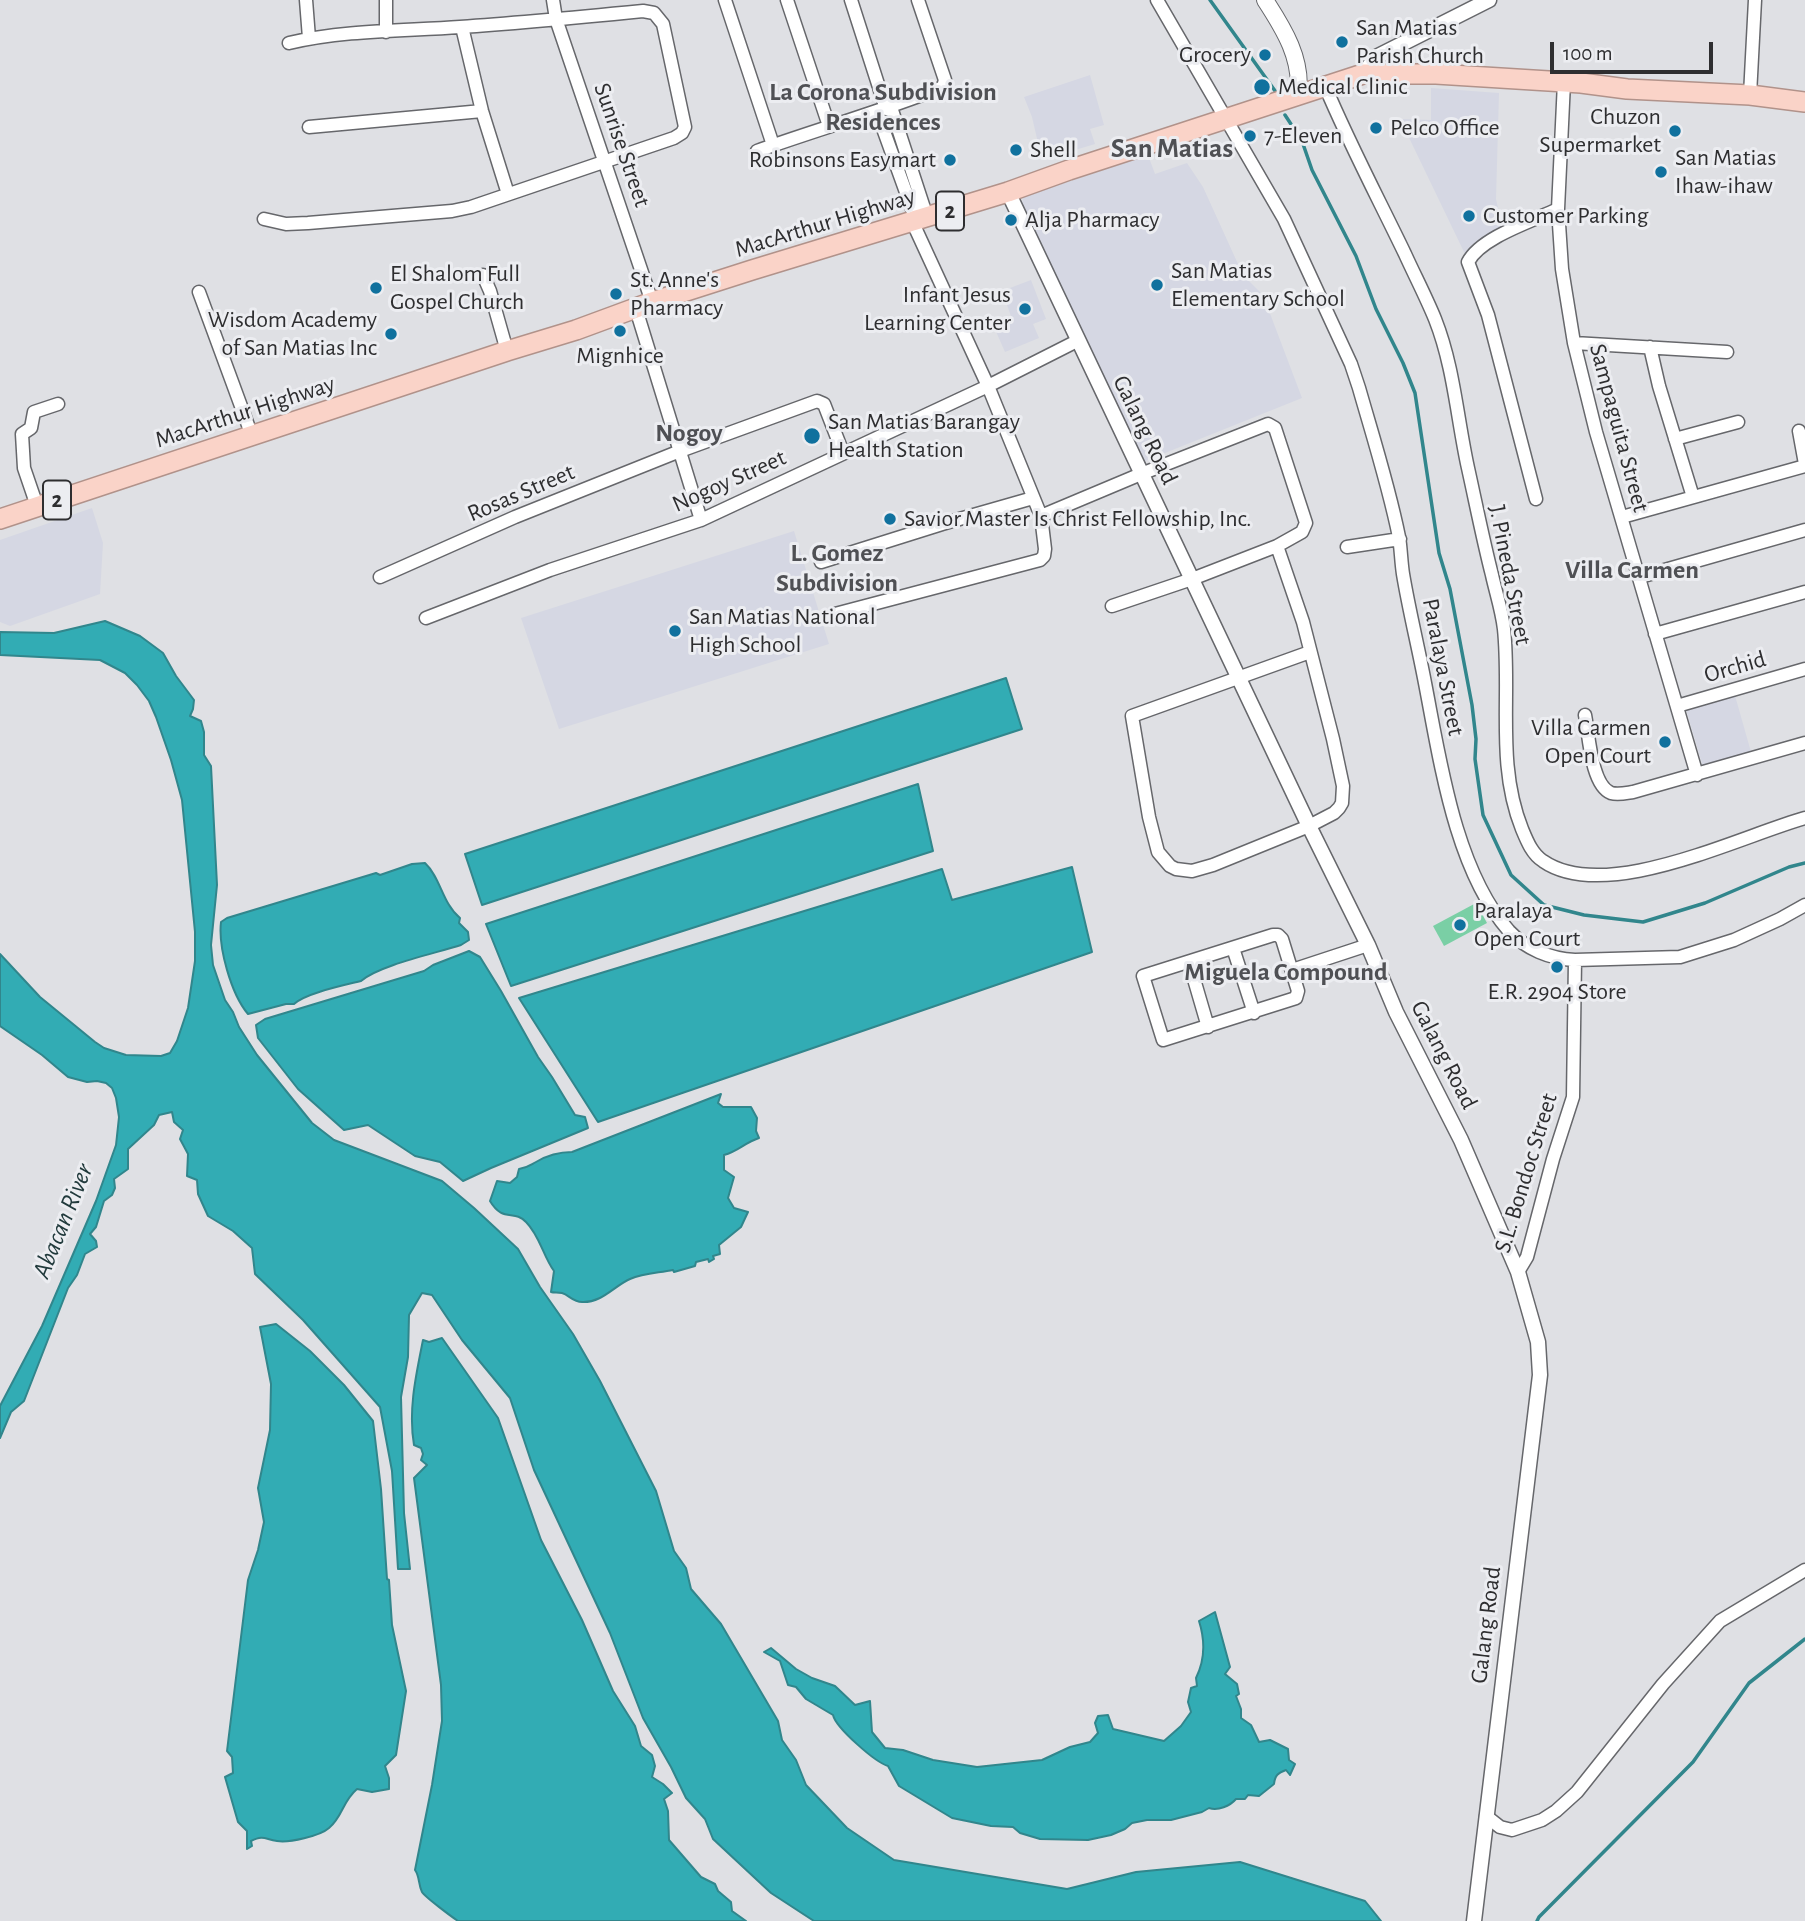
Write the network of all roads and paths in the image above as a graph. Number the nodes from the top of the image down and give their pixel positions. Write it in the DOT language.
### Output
graph roads {
  1 [pos="306,0"];
  2 [pos="386,0"];
  3 [pos="553,0"];
  4 [pos="724,0"];
  5 [pos="787,0"];
  6 [pos="851,0"];
  7 [pos="918,0"];
  8 [pos="1157,0"];
  9 [pos="1265,0"];
  10 [pos="1489,0"];
  11 [pos="1755,0"];
  12 [pos="556,19"];
  13 [pos="462,27"];
  14 [pos="386,32"];
  15 [pos="309,38"];
  16 [pos="289,43"];
  17 [pos="1295,56"];
  18 [pos="1363,75"];
  19 [pos="1564,82"];
  20 [pos="1324,86"];
  21 [pos="1298,95"];
  22 [pos="1750,95"];
  23 [pos="1805,102"];
  24 [pos="884,109"];
  25 [pos="482,111"];
  26 [pos="1225,119"];
  27 [pos="829,126"];
  28 [pos="309,127"];
  29 [pos="773,145"];
  30 [pos="757,151"];
  31 [pos="606,162"];
  32 [pos="1008,192"];
  33 [pos="508,194"];
  34 [pos="1558,209"];
  35 [pos="264,219"];
  36 [pos="919,220"];
  37 [pos="483,275"];
  38 [pos="198,292"];
  39 [pos="644,306"];
  40 [pos="1077,341"];
  41 [pos="1574,343"];
  42 [pos="1650,347"];
  43 [pos="507,351"];
  44 [pos="1727,352"];
  45 [pos="988,386"];
  46 [pos="58,404"];
  47 [pos="1738,422"];
  48 [pos="1799,431"];
  49 [pos="252,436"];
  50 [pos="1675,439"];
  51 [pos="680,451"];
  52 [pos="843,453"];
  53 [pos="1805,465"];
  54 [pos="1141,474"];
  55 [pos="1693,497"];
  56 [pos="1033,498"];
  57 [pos="1536,499"];
  58 [pos="37,506"];
  59 [pos="1041,516"];
  60 [pos="1622,517"];
  61 [pos="0,519"];
  62 [pos="701,520"];
  63 [pos="1805,530"];
  64 [pos="1399,539"];
  65 [pos="1277,546"];
  66 [pos="1347,547"];
  67 [pos="821,562"];
  68 [pos="380,577"];
  69 [pos="1640,577"];
  70 [pos="1192,579"];
  71 [pos="1805,592"];
  72 [pos="1112,606"];
  73 [pos="835,614"];
  74 [pos="426,618"];
  75 [pos="1655,634"];
  76 [pos="1310,652"];
  77 [pos="1805,669"];
  78 [pos="1239,677"];
  79 [pos="1676,706"];
  80 [pos="1585,715"];
  81 [pos="1805,743"];
  82 [pos="1697,775"];
  83 [pos="1805,818"];
  84 [pos="1309,826"];
  85 [pos="1805,905"];
  86 [pos="1368,945"];
  87 [pos="1233,948"];
  88 [pos="1575,960"];
  89 [pos="1189,962"];
  90 [pos="1292,970"];
  91 [pos="1254,1013"];
  92 [pos="1209,1027"];
  93 [pos="1518,1272"];
  94 [pos="1805,1570"];
  95 [pos="1485,1821"];
  96 [pos="1474,1921"];
  1 -- 15 [label="street"];
  2 -- 14 [label="street"];
  3 -- 12 [label="street, Sunrise Street"];
  4 -- 29 [label="street"];
  5 -- 27 [label="street"];
  6 -- 24 [label="street"];
  7 -- 24 [label="street"];
  8 -- 26 [label="street, Paralaya Street"];
  9 -- 17 [label="main road"];
  10 -- 18 [label="street"];
  11 -- 22 [label="street"];
  12 -- 13 [label="street"];
  12 -- 31 [label="street, Sunrise Street"];
  12 -- 31 [label="street"];
  13 -- 14 [label="street"];
  13 -- 25 [label="street"];
  14 -- 15 [label="street"];
  15 -- 16 [label="street"];
  17 -- 20 [label="main road"];
  17 -- 21 [label="main road"];
  18 -- 19 [label="highway, MacArthur Highway / 2"];
  18 -- 20 [label="highway, MacArthur Highway / 2"];
  19 -- 22 [label="highway, MacArthur Highway / 2"];
  19 -- 34 [label="street, Sampaguita Street"];
  20 -- 21 [label="highway, MacArthur Highway / 2"];
  20 -- 83 [label="street, J. Pineda Street"];
  21 -- 26 [label="highway, MacArthur Highway / 2"];
  22 -- 23 [label="highway, MacArthur Highway / 2"];
  24 -- 27 [label="street"];
  24 -- 36 [label="street"];
  25 -- 28 [label="street"];
  25 -- 33 [label="street"];
  26 -- 32 [label="highway, MacArthur Highway / 2"];
  26 -- 64 [label="street, Paralaya Street"];
  27 -- 29 [label="street"];
  29 -- 30 [label="street"];
  31 -- 33 [label="street"];
  31 -- 39 [label="street, Sunrise Street"];
  32 -- 36 [label="highway, MacArthur Highway / 2"];
  32 -- 40 [label="street, Galang Road"];
  33 -- 35 [label="street"];
  34 -- 41 [label="street, Sampaguita Street"];
  34 -- 57 [label="street"];
  36 -- 39 [label="highway, MacArthur Highway / 2"];
  36 -- 45 [label="street"];
  37 -- 43 [label="street"];
  38 -- 49 [label="street"];
  39 -- 43 [label="highway, MacArthur Highway / 2"];
  39 -- 51 [label="street, Sunrise Street"];
  40 -- 45 [label="street, Nogoy Street"];
  40 -- 54 [label="street, Galang Road"];
  41 -- 42 [label="street"];
  41 -- 60 [label="street, Sampaguita Street"];
  42 -- 44 [label="street"];
  42 -- 50 [label="street"];
  43 -- 49 [label="highway, MacArthur Highway / 2"];
  45 -- 52 [label="street, Nogoy Street"];
  45 -- 56 [label="street"];
  46 -- 58 [label="street"];
  47 -- 50 [label="street"];
  48 -- 53 [label="street"];
  49 -- 58 [label="highway, MacArthur Highway / 2"];
  50 -- 55 [label="street"];
  51 -- 52 [label="street, Rosas Street"];
  51 -- 62 [label="street, Sunrise Street"];
  51 -- 68 [label="street, Rosas Street"];
  52 -- 62 [label="street, Nogoy Street"];
  53 -- 55 [label="street"];
  54 -- 59 [label="street"];
  54 -- 65 [label="street"];
  54 -- 70 [label="street, Galang Road"];
  55 -- 60 [label="street"];
  56 -- 59 [label="street"];
  56 -- 67 [label="street"];
  58 -- 61 [label="highway, MacArthur Highway / 2"];
  59 -- 73 [label="street"];
  60 -- 69 [label="street, Sampaguita Street"];
  62 -- 74 [label="street, Nogoy Street"];
  63 -- 69 [label="street"];
  64 -- 66 [label="street"];
  64 -- 88 [label="street, Paralaya Street"];
  65 -- 70 [label="street"];
  65 -- 76 [label="street"];
  69 -- 75 [label="street, Sampaguita Street"];
  70 -- 72 [label="street"];
  70 -- 78 [label="street, Galang Road"];
  71 -- 75 [label="street"];
  75 -- 79 [label="street, Sampaguita Street"];
  76 -- 78 [label="street"];
  76 -- 84 [label="street"];
  77 -- 79 [label="street, Orchid"];
  78 -- 84 [label="street, Galang Road"];
  78 -- 84 [label="street"];
  79 -- 82 [label="street, Sampaguita Street"];
  80 -- 82 [label="street"];
  81 -- 82 [label="street"];
  84 -- 86 [label="street, Galang Road"];
  85 -- 88 [label="street, Paralaya Street"];
  86 -- 90 [label="street"];
  86 -- 93 [label="street, Galang Road"];
  87 -- 89 [label="street"];
  87 -- 90 [label="street"];
  87 -- 91 [label="street"];
  88 -- 93 [label="street, S.L. Bondoc Street"];
  89 -- 92 [label="street"];
  89 -- 92 [label="street"];
  90 -- 91 [label="street"];
  91 -- 92 [label="street"];
  93 -- 95 [label="street, Galang Road"];
  94 -- 95 [label="street"];
  95 -- 96 [label="street, Galang Road"];
}
